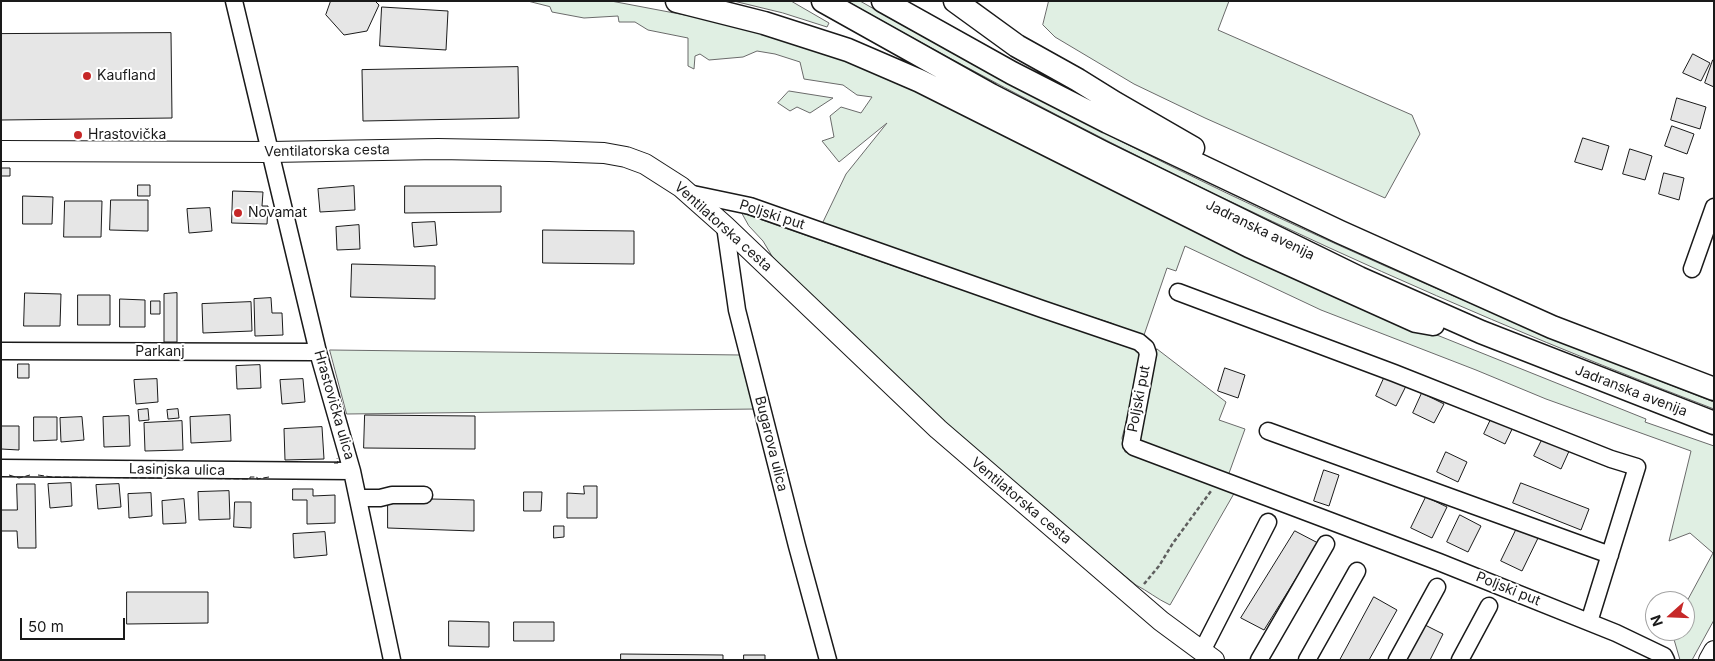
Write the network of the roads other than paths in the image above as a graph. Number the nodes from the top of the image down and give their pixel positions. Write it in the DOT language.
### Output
graph roads {
  1 [pos="234,1"];
  2 [pos="677,1"];
  3 [pos="823,1"];
  4 [pos="883,1"];
  5 [pos="954,1"];
  6 [pos="1,151"];
  7 [pos="271,152"];
  8 [pos="688,193"];
  9 [pos="1714,207"];
  10 [pos="725,226"];
  11 [pos="1340,232"];
  12 [pos="1692,270"];
  13 [pos="1178,292"];
  14 [pos="1481,332"];
  15 [pos="1,351"];
  16 [pos="318,352"];
  17 [pos="1714,389"];
  18 [pos="1714,423"];
  19 [pos="1268,430"];
  20 [pos="1,468"];
  21 [pos="352,471"];
  22 [pos="424,495"];
  23 [pos="358,498"];
  24 [pos="1268,522"];
  25 [pos="1326,544"];
  26 [pos="1610,555"];
  27 [pos="1357,571"];
  28 [pos="1437,586"];
  29 [pos="1489,606"];
  30 [pos="1589,622"];
  31 [pos="1714,651"];
  32 [pos="1208,655"];
  33 [pos="392,660"];
  34 [pos="828,660"];
  35 [pos="1258,660"];
  36 [pos="1307,660"];
  37 [pos="1397,660"];
  38 [pos="1460,660"];
  39 [pos="1666,660"];
  40 [pos="1709,660"];
  1 -- 7 [label="street, Hrastovička ulica"];
  2 -- 14 [label="highway"];
  3 -- 14 [label="highway, Jadranska avenija"];
  4 -- 11 [label="highway"];
  5 -- 11 [label="highway"];
  6 -- 7 [label="main road, Ventilatorska cesta"];
  7 -- 8 [label="main road, Ventilatorska cesta"];
  7 -- 16 [label="street, Hrastovička ulica"];
  8 -- 10 [label="main road, Ventilatorska cesta"];
  8 -- 30 [label="street, Poljski put"];
  9 -- 12 [label="street"];
  10 -- 32 [label="main road, Ventilatorska cesta"];
  10 -- 34 [label="street, Bugarova ulica"];
  11 -- 17 [label="highway"];
  13 -- 26 [label="street"];
  14 -- 18 [label="highway, Jadranska avenija"];
  15 -- 16 [label="street, Parkanj"];
  16 -- 21 [label="street, Hrastovička ulica"];
  19 -- 26 [label="street"];
  20 -- 21 [label="street, Lasinjska ulica"];
  21 -- 23 [label="street, Hrastovička ulica"];
  22 -- 23 [label="street"];
  23 -- 33 [label="street, Hrastovička ulica"];
  24 -- 32 [label="street"];
  25 -- 35 [label="street"];
  26 -- 30 [label="street"];
  27 -- 36 [label="street"];
  28 -- 37 [label="street"];
  29 -- 38 [label="street"];
  30 -- 39 [label="street, Poljski put"];
  31 -- 40 [label="main road"];
}
